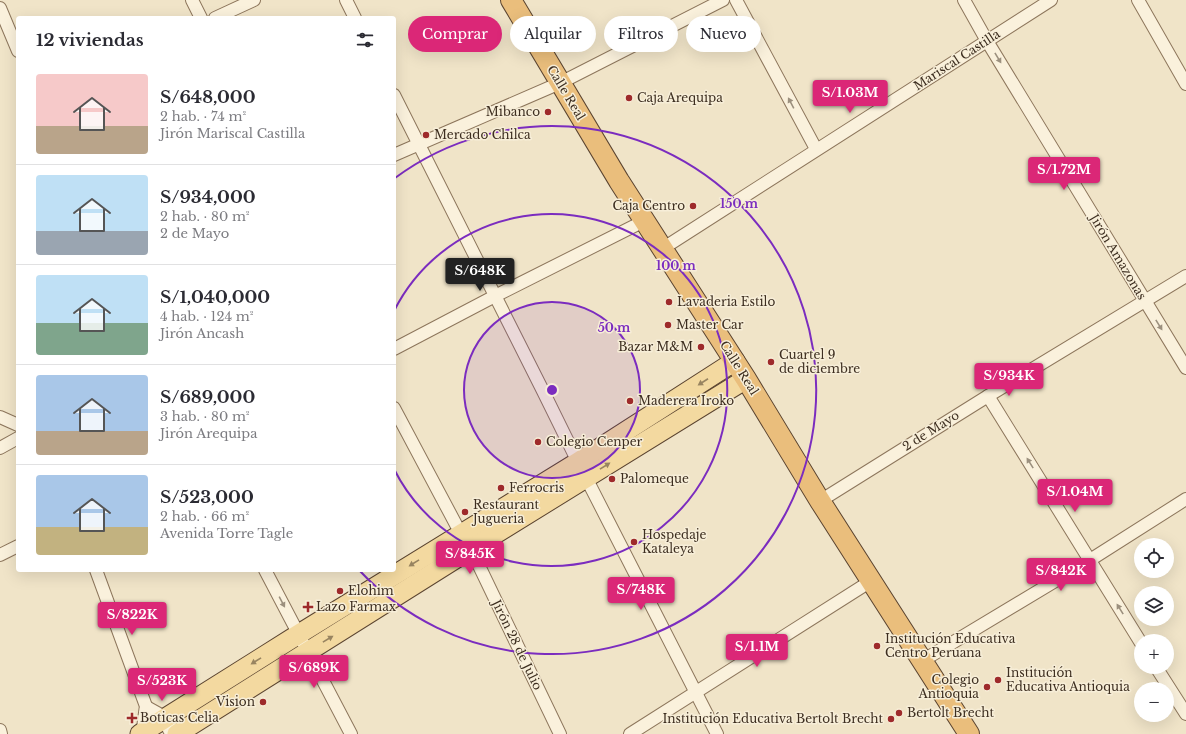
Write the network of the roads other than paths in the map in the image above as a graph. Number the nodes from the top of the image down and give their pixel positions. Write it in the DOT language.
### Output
graph roads {
  1 [pos="192,0"];
  2 [pos="254,0"];
  3 [pos="346,0"];
  4 [pos="512,0"];
  5 [pos="723,0"];
  6 [pos="736,0"];
  7 [pos="964,0"];
  8 [pos="1051,0"];
  9 [pos="1138,0"];
  10 [pos="0,8"];
  11 [pos="200,16"];
  12 [pos="219,16"];
  13 [pos="354,16"];
  14 [pos="987,41"];
  15 [pos="16,46"];
  16 [pos="560,83"];
  17 [pos="1186,84"];
  18 [pos="396,99"];
  19 [pos="419,144"];
  20 [pos="816,149"];
  21 [pos="396,154"];
  22 [pos="644,221"];
  23 [pos="662,249"];
  24 [pos="1186,276"];
  25 [pos="495,296"];
  26 [pos="1145,301"];
  27 [pos="396,348"];
  28 [pos="735,361"];
  29 [pos="1186,368"];
  30 [pos="746,379"];
  31 [pos="988,396"];
  32 [pos="396,412"];
  33 [pos="0,417"];
  34 [pos="16,424"];
  35 [pos="16,439"];
  36 [pos="0,448"];
  37 [pos="582,470"];
  38 [pos="1186,498"];
  39 [pos="820,501"];
  40 [pos="466,542"];
  41 [pos="16,547"];
  42 [pos="0,555"];
  43 [pos="1090,560"];
  44 [pos="97,572"];
  45 [pos="266,572"];
  46 [pos="871,581"];
  47 [pos="299,634"];
  48 [pos="1136,634"];
  49 [pos="308,652"];
  50 [pos="922,661"];
  51 [pos="1160,674"];
  52 [pos="695,693"];
  53 [pos="147,709"];
  54 [pos="1186,714"];
  55 [pos="169,726"];
  56 [pos="0,730"];
  57 [pos="144,733"];
  58 [pos="1,734"];
  59 [pos="177,734"];
  60 [pos="351,734"];
  61 [pos="560,734"];
  62 [pos="630,734"];
  63 [pos="717,734"];
  64 [pos="969,734"];
  1 -- 11 [label="street"];
  2 -- 12 [label="street"];
  3 -- 13 [label="street"];
  4 -- 16 [label="highway, Calle Real"];
  5 -- 16 [label="street"];
  20 -- 6 [label="street, one-way"];
  7 -- 14 [label="street, Jirón Amazonas"];
  8 -- 14 [label="street, Mariscal Castilla"];
  9 -- 17 [label="street"];
  10 -- 15 [label="street"];
  14 -- 20 [label="street, Mariscal Castilla"];
  14 -- 26 [label="street, Jirón Amazonas, one-way"];
  16 -- 19 [label="street"];
  16 -- 22 [label="highway, Calle Real"];
  18 -- 19 [label="street"];
  19 -- 21 [label="street"];
  19 -- 25 [label="street"];
  20 -- 23 [label="street, Mariscal Castilla"];
  22 -- 23 [label="highway, Calle Real"];
  22 -- 25 [label="street"];
  23 -- 28 [label="highway, Calle Real"];
  24 -- 26 [label="street, 2 de Mayo"];
  25 -- 27 [label="street"];
  25 -- 37 [label="street"];
  26 -- 29 [label="street, Jirón Amazonas, one-way"];
  26 -- 31 [label="street, 2 de Mayo"];
  28 -- 30 [label="highway, Calle Real"];
  28 -- 37 [label="main road, one-way"];
  37 -- 30 [label="main road, one-way"];
  30 -- 39 [label="highway, Calle Real"];
  31 -- 39 [label="street, 2 de Mayo"];
  43 -- 31 [label="street, one-way"];
  32 -- 40 [label="street, Jirón 28 de Julio"];
  33 -- 34 [label="street"];
  35 -- 36 [label="street"];
  37 -- 40 [label="main road"];
  37 -- 52 [label="street"];
  38 -- 43 [label="street"];
  39 -- 46 [label="highway, Calle Real"];
  40 -- 47 [label="main road, one-way"];
  49 -- 40 [label="main road, one-way"];
  40 -- 61 [label="street, Jirón 28 de Julio"];
  41 -- 42 [label="street"];
  48 -- 43 [label="street, one-way"];
  43 -- 50 [label="street"];
  44 -- 53 [label="street"];
  45 -- 47 [label="street, one-way"];
  46 -- 50 [label="highway, Calle Real"];
  46 -- 52 [label="street"];
  47 -- 49 [label="street"];
  47 -- 55 [label="main road, one-way"];
  49 -- 59 [label="main road"];
  49 -- 60 [label="street"];
  50 -- 64 [label="highway, Calle Real"];
  51 -- 54 [label="street"];
  52 -- 62 [label="street"];
  52 -- 63 [label="street"];
  53 -- 55 [label="street"];
  53 -- 57 [label="street"];
  55 -- 57 [label="main road"];
  56 -- 58 [label="street"];
}
